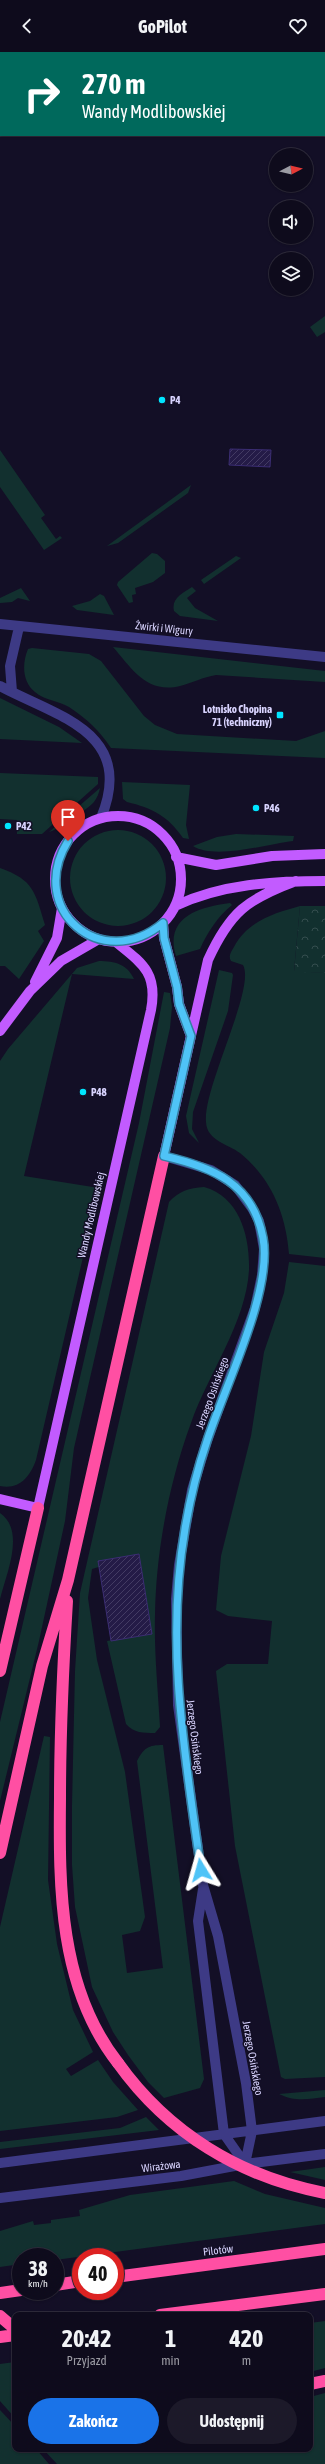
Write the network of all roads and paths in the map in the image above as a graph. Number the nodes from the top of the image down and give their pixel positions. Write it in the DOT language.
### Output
graph roads {
  1 [pos="0,624"];
  2 [pos="19,626"];
  3 [pos="325,657"];
  4 [pos="0,686"];
  5 [pos="12,692"];
  6 [pos="101,818"];
  7 [pos="325,854"];
  8 [pos="176,857"];
  9 [pos="296,881"];
  10 [pos="325,881"];
  11 [pos="174,906"];
  12 [pos="62,908"];
  13 [pos="163,923"];
  14 [pos="99,939"];
  15 [pos="116,942"];
  16 [pos="30,991"];
  17 [pos="0,1031"];
  18 [pos="191,1036"];
  19 [pos="164,1156"];
  20 [pos="0,1499"];
  21 [pos="38,1508"];
  22 [pos="68,1580"];
  23 [pos="0,1671"];
  24 [pos="0,1853"];
  25 [pos="203,1885"];
  26 [pos="325,2121"];
  27 [pos="252,2131"];
  28 [pos="224,2134"];
  29 [pos="325,2154"];
  30 [pos="0,2162"];
  31 [pos="245,2164"];
  32 [pos="325,2193"];
  33 [pos="0,2198"];
  34 [pos="325,2249"];
  35 [pos="124,2276"];
  36 [pos="12,2291"];
  37 [pos="0,2293"];
  38 [pos="325,2294"];
  39 [pos="184,2312"];
  40 [pos="0,2316"];
  41 [pos="12,2326"];
  42 [pos="12,2335"];
  43 [pos="0,2337"];
  44 [pos="325,2381"];
  45 [pos="313,2383"];
  1 -- 2 [label="street, Żwirki i Wigury"];
  2 -- 3 [label="street, Żwirki i Wigury"];
  2 -- 5 [label="street"];
  4 -- 5 [label="street"];
  5 -- 6 [label="street"];
  6 -- 8 [label="main road"];
  6 -- 12 [label="main road"];
  7 -- 8 [label="main road"];
  8 -- 11 [label="main road"];
  9 -- 10 [label="main road"];
  9 -- 11 [label="main road"];
  9 -- 18 [label="main road"];
  11 -- 13 [label="main road"];
  12 -- 14 [label="main road"];
  12 -- 16 [label="main road"];
  13 -- 15 [label="main road"];
  13 -- 18 [label="main road"];
  14 -- 15 [label="main road"];
  14 -- 16 [label="main road"];
  15 -- 21 [label="main road, Wandy Modlibowskiej"];
  16 -- 17 [label="main road"];
  18 -- 19 [label="main road"];
  19 -- 22 [label="highway"];
  19 -- 25 [label="street, Jerzego Osińskiego"];
  20 -- 21 [label="main road"];
  21 -- 23 [label="highway"];
  22 -- 24 [label="highway"];
  22 -- 32 [label="highway, bridge"];
  25 -- 27 [label="street, Jerzego Osińskiego"];
  25 -- 28 [label="street, Jerzego Osińskiego"];
  26 -- 27 [label="street"];
  27 -- 28 [label="street"];
  27 -- 31 [label="street, Jerzego Osińskiego"];
  28 -- 30 [label="street"];
  28 -- 31 [label="street"];
  29 -- 31 [label="street, Wirażowa"];
  31 -- 33 [label="street, Wirażowa"];
  34 -- 35 [label="highway, Pilotów"];
  36 -- 37 [label="highway"];
  38 -- 39 [label="highway"];
  40 -- 41 [label="highway"];
  42 -- 43 [label="highway"];
  44 -- 45 [label="highway"];
}
